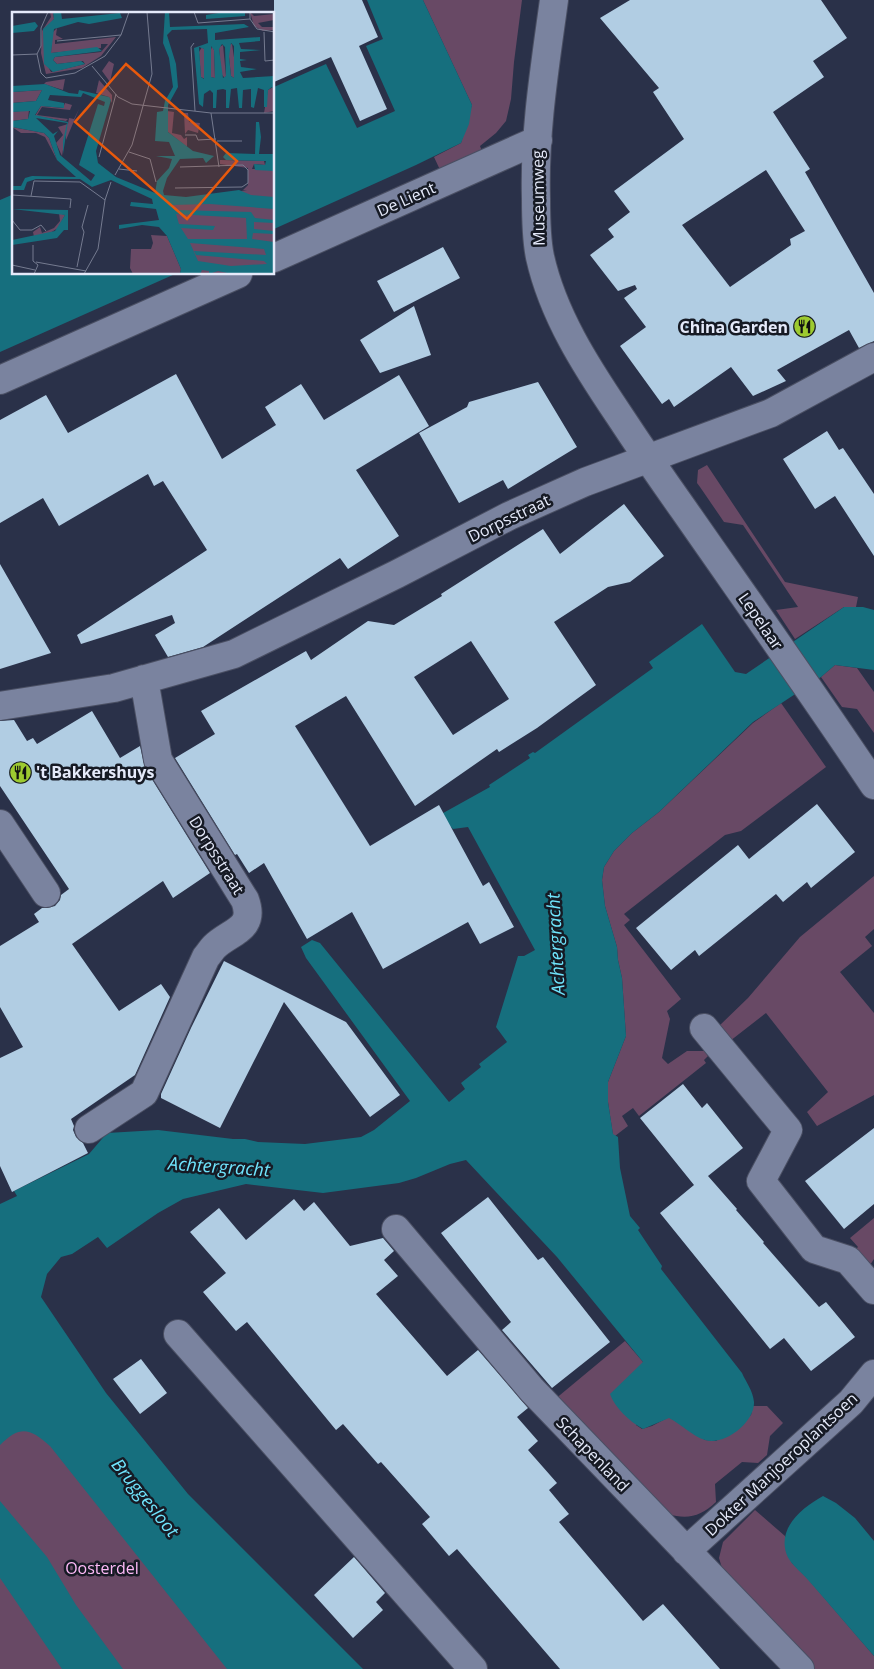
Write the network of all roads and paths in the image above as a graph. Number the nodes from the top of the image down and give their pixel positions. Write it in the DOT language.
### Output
graph roads {
  1 [pos="554,0"];
  2 [pos="538,140"];
  3 [pos="275,258"];
  4 [pos="236,275"];
  5 [pos="874,357"];
  6 [pos="0,380"];
  7 [pos="648,458"];
  8 [pos="144,679"];
  9 [pos="0,706"];
  10 [pos="874,785"];
  11 [pos="0,824"];
  12 [pos="46,894"];
  13 [pos="704,1028"];
  14 [pos="90,1129"];
  15 [pos="396,1229"];
  16 [pos="874,1290"];
  17 [pos="178,1334"];
  18 [pos="874,1374"];
  19 [pos="686,1551"];
  20 [pos="473,1669"];
  21 [pos="800,1669"];
  1 -- 2 [label="street, Museumweg"];
  2 -- 3 [label="street, De Lient"];
  2 -- 7 [label="street, Museumweg"];
  4 -- 6 [label="street"];
  5 -- 7 [label="street, Dorpsstraat"];
  7 -- 8 [label="street, Dorpsstraat"];
  7 -- 10 [label="street, Lepelaar"];
  8 -- 9 [label="street, Dorpsstraat"];
  8 -- 14 [label="street, Dorpsstraat"];
  11 -- 12 [label="street"];
  13 -- 16 [label="street"];
  15 -- 19 [label="street, Schapenland"];
  17 -- 20 [label="street"];
  18 -- 19 [label="street, Dokter Manjoeroplantsoen"];
  19 -- 21 [label="street, Schapenland"];
}
